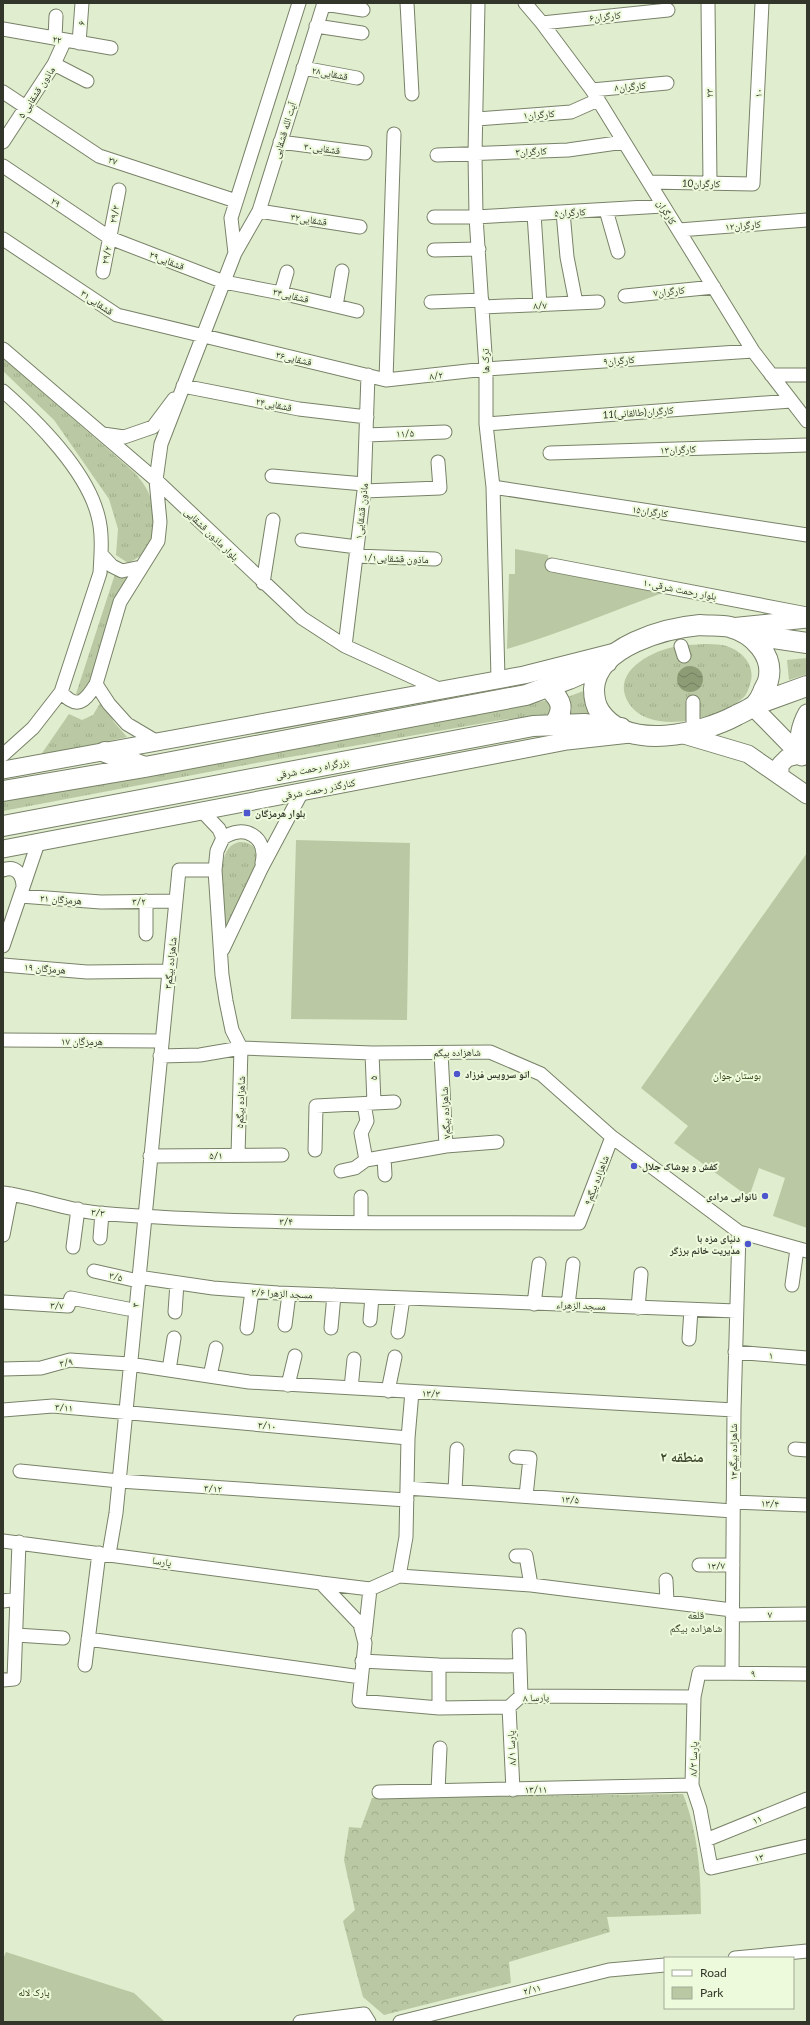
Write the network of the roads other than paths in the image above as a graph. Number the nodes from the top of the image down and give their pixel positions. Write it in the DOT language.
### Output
graph roads {
  1 [pos="82,3"];
  2 [pos="299,3"];
  3 [pos="407,3"];
  4 [pos="478,3"];
  5 [pos="525,3"];
  6 [pos="708,3"];
  7 [pos="762,3"];
  8 [pos="324,4"];
  9 [pos="363,10"];
  10 [pos="668,10"];
  11 [pos="56,16"];
  12 [pos="542,23"];
  13 [pos="316,26"];
  14 [pos="3,29"];
  15 [pos="362,33"];
  16 [pos="60,39"];
  17 [pos="79,43"];
  18 [pos="111,48"];
  19 [pos="54,64"];
  20 [pos="303,68"];
  21 [pos="357,78"];
  22 [pos="87,81"];
  23 [pos="667,83"];
  24 [pos="3,92"];
  25 [pos="412,94"];
  26 [pos="595,95"];
  27 [pos="26,107"];
  28 [pos="477,119"];
  29 [pos="394,134"];
  30 [pos="3,142"];
  31 [pos="280,142"];
  32 [pos="624,142"];
  33 [pos="365,153"];
  34 [pos="475,154"];
  35 [pos="437,155"];
  36 [pos="3,166"];
  37 [pos="649,182"];
  38 [pos="710,183"];
  39 [pos="753,184"];
  40 [pos="119,190"];
  41 [pos="236,201"];
  42 [pos="663,206"];
  43 [pos="606,210"];
  44 [pos="259,211"];
  45 [pos="563,212"];
  46 [pos="534,214"];
  47 [pos="434,217"];
  48 [pos="476,217"];
  49 [pos="807,220"];
  50 [pos="360,226"];
  51 [pos="679,230"];
  52 [pos="110,238"];
  53 [pos="3,239"];
  54 [pos="478,249"];
  55 [pos="434,250"];
  56 [pos="618,252"];
  57 [pos="235,253"];
  58 [pos="103,272"];
  59 [pos="287,272"];
  60 [pos="342,272"];
  61 [pos="224,282"];
  62 [pos="714,287"];
  63 [pos="281,293"];
  64 [pos="625,296"];
  65 [pos="431,302"];
  66 [pos="598,302"];
  67 [pos="576,303"];
  68 [pos="483,304"];
  69 [pos="540,305"];
  70 [pos="336,306"];
  71 [pos="357,311"];
  72 [pos="203,336"];
  73 [pos="3,349"];
  74 [pos="753,351"];
  75 [pos="486,370"];
  76 [pos="368,375"];
  77 [pos="771,375"];
  78 [pos="807,375"];
  79 [pos="386,380"];
  80 [pos="183,386"];
  81 [pos="3,391"];
  82 [pos="791,401"];
  83 [pos="367,417"];
  84 [pos="807,422"];
  85 [pos="486,424"];
  86 [pos="445,432"];
  87 [pos="102,434"];
  88 [pos="366,435"];
  89 [pos="807,444"];
  90 [pos="550,453"];
  91 [pos="438,462"];
  92 [pos="272,476"];
  93 [pos="156,480"];
  94 [pos="364,487"];
  95 [pos="493,487"];
  96 [pos="273,520"];
  97 [pos="807,535"];
  98 [pos="302,540"];
  99 [pos="356,551"];
  100 [pos="101,554"];
  101 [pos="435,559"];
  102 [pos="552,565"];
  103 [pos="141,566"];
  104 [pos="264,583"];
  105 [pos="807,614"];
  106 [pos="807,619"];
  107 [pos="737,631"];
  108 [pos="807,642"];
  109 [pos="345,646"];
  110 [pos="612,657"];
  111 [pos="498,678"];
  112 [pos="96,684"];
  113 [pos="807,686"];
  114 [pos="548,687"];
  115 [pos="441,690"];
  116 [pos="61,692"];
  117 [pos="693,702"];
  118 [pos="755,705"];
  119 [pos="807,713"];
  120 [pos="554,725"];
  121 [pos="688,728"];
  122 [pos="628,731"];
  123 [pos="159,743"];
  124 [pos="105,752"];
  125 [pos="3,755"];
  126 [pos="803,758"];
  127 [pos="145,767"];
  128 [pos="3,770"];
  129 [pos="780,776"];
  130 [pos="3,791"];
  131 [pos="302,792"];
  132 [pos="807,795"];
  133 [pos="202,811"];
  134 [pos="3,826"];
  135 [pos="223,838"];
  136 [pos="38,843"];
  137 [pos="3,850"];
  138 [pos="261,869"];
  139 [pos="3,870"];
  140 [pos="216,870"];
  141 [pos="22,892"];
  142 [pos="146,901"];
  143 [pos="176,901"];
  144 [pos="101,902"];
  145 [pos="146,934"];
  146 [pos="3,946"];
  147 [pos="222,950"];
  148 [pos="3,965"];
  149 [pos="169,971"];
  150 [pos="3,1040"];
  151 [pos="161,1041"];
  152 [pos="241,1048"];
  153 [pos="441,1052"];
  154 [pos="372,1053"];
  155 [pos="160,1056"];
  156 [pos="394,1102"];
  157 [pos="369,1103"];
  158 [pos="612,1136"];
  159 [pos="497,1142"];
  160 [pos="446,1146"];
  161 [pos="315,1150"];
  162 [pos="282,1154"];
  163 [pos="238,1155"];
  164 [pos="150,1156"];
  165 [pos="384,1157"];
  166 [pos="366,1160"];
  167 [pos="341,1171"];
  168 [pos="385,1175"];
  169 [pos="7,1194"];
  170 [pos="361,1197"];
  171 [pos="78,1209"];
  172 [pos="102,1213"];
  173 [pos="144,1216"];
  174 [pos="361,1221"];
  175 [pos="579,1223"];
  176 [pos="739,1232"];
  177 [pos="3,1235"];
  178 [pos="100,1238"];
  179 [pos="73,1247"];
  180 [pos="802,1250"];
  181 [pos="539,1264"];
  182 [pos="573,1264"];
  183 [pos="94,1271"];
  184 [pos="641,1274"];
  185 [pos="138,1279"];
  186 [pos="177,1282"];
  187 [pos="792,1285"];
  188 [pos="252,1291"];
  189 [pos="289,1294"];
  190 [pos="334,1295"];
  191 [pos="372,1297"];
  192 [pos="403,1298"];
  193 [pos="426,1299"];
  194 [pos="3,1302"];
  195 [pos="534,1304"];
  196 [pos="568,1305"];
  197 [pos="638,1308"];
  198 [pos="128,1309"];
  199 [pos="691,1310"];
  200 [pos="736,1311"];
  201 [pos="174,1312"];
  202 [pos="370,1320"];
  203 [pos="284,1325"];
  204 [pos="247,1328"];
  205 [pos="331,1328"];
  206 [pos="398,1332"];
  207 [pos="174,1338"];
  208 [pos="689,1339"];
  209 [pos="216,1348"];
  210 [pos="735,1352"];
  211 [pos="295,1356"];
  212 [pos="395,1357"];
  213 [pos="807,1358"];
  214 [pos="354,1359"];
  215 [pos="129,1364"];
  216 [pos="3,1369"];
  217 [pos="169,1370"];
  218 [pos="210,1376"];
  219 [pos="288,1385"];
  220 [pos="351,1388"];
  221 [pos="388,1391"];
  222 [pos="412,1392"];
  223 [pos="3,1410"];
  224 [pos="734,1410"];
  225 [pos="125,1412"];
  226 [pos="408,1438"];
  227 [pos="457,1449"];
  228 [pos="516,1457"];
  229 [pos="20,1470"];
  230 [pos="118,1481"];
  231 [pos="455,1491"];
  232 [pos="407,1494"];
  233 [pos="526,1496"];
  234 [pos="807,1505"];
  235 [pos="733,1506"];
  236 [pos="3,1541"];
  237 [pos="19,1542"];
  238 [pos="104,1553"];
  239 [pos="516,1556"];
  240 [pos="699,1565"];
  241 [pos="733,1565"];
  242 [pos="399,1576"];
  243 [pos="666,1580"];
  244 [pos="321,1583"];
  245 [pos="531,1585"];
  246 [pos="370,1589"];
  247 [pos="17,1599"];
  248 [pos="3,1601"];
  249 [pos="667,1602"];
  250 [pos="732,1612"];
  251 [pos="807,1614"];
  252 [pos="16,1635"];
  253 [pos="519,1635"];
  254 [pos="63,1638"];
  255 [pos="88,1639"];
  256 [pos="365,1643"];
  257 [pos="362,1661"];
  258 [pos="85,1665"];
  259 [pos="439,1665"];
  260 [pos="520,1666"];
  261 [pos="698,1673"];
  262 [pos="732,1673"];
  263 [pos="807,1674"];
  264 [pos="361,1677"];
  265 [pos="8,1680"];
  266 [pos="521,1696"];
  267 [pos="694,1697"];
  268 [pos="509,1707"];
  269 [pos="439,1708"];
  270 [pos="440,1748"];
  271 [pos="692,1785"];
  272 [pos="513,1790"];
  273 [pos="438,1791"];
  274 [pos="379,1792"];
  275 [pos="807,1799"];
  276 [pos="706,1840"];
  277 [pos="807,1846"];
  278 [pos="711,1868"];
  279 [pos="807,1951"];
  280 [pos="745,1957"];
  281 [pos="664,1965"];
  282 [pos="366,2018"];
  283 [pos="300,2022"];
  284 [pos="400,2022"];
  1 -- 17 [label="street, ۶"];
  2 -- 41 [label="street, آیت الله قشقایی"];
  3 -- 25 [label="street"];
  4 -- 28 [label="street, ترک ها"];
  5 -- 12 [label="street, کارگران"];
  6 -- 38 [label="street, ۲۳"];
  7 -- 39 [label="street, ۱۰"];
  8 -- 9 [label="street"];
  8 -- 13 [label="street, آیت الله قشقایی"];
  10 -- 12 [label="street, ۶کارگران"];
  11 -- 16 [label="street"];
  12 -- 26 [label="street, کارگران"];
  13 -- 15 [label="street"];
  13 -- 20 [label="street, آیت الله قشقایی"];
  14 -- 16 [label="street, ۲۲"];
  16 -- 17 [label="street, ۲۲"];
  16 -- 19 [label="street, ماذون قشقایی ۵"];
  17 -- 18 [label="street, ۲۲"];
  19 -- 22 [label="street"];
  19 -- 27 [label="street, ماذون قشقایی ۵"];
  20 -- 21 [label="street, قشقایی۲۸"];
  20 -- 31 [label="street, آیت الله قشقایی"];
  23 -- 26 [label="street, کارگران۸"];
  24 -- 27 [label="street, ۲۷"];
  26 -- 28 [label="street, ۱کارگران"];
  26 -- 32 [label="street, کارگران"];
  27 -- 30 [label="street, ماذون قشقایی ۵"];
  27 -- 41 [label="street, ۲۷"];
  28 -- 34 [label="street, ترک ها"];
  29 -- 79 [label="street"];
  31 -- 33 [label="street, قشقایی۳۰"];
  31 -- 44 [label="street, آیت الله قشقایی"];
  32 -- 34 [label="street, کارگران۳"];
  32 -- 37 [label="street, کارگران"];
  34 -- 35 [label="street, کارگران۳"];
  34 -- 48 [label="street, ترک ها"];
  36 -- 52 [label="street, ۲۹"];
  37 -- 38 [label="street, 10کارگران"];
  37 -- 42 [label="street, کارگران"];
  38 -- 39 [label="street, 10کارگران"];
  40 -- 52 [label="street, ۲۹/۳"];
  41 -- 57 [label="street, آیت الله قشقایی"];
  42 -- 43 [label="street, کارگران۵"];
  42 -- 51 [label="street, کارگران"];
  43 -- 45 [label="street, کارگران۵"];
  43 -- 56 [label="street"];
  44 -- 50 [label="street, قشقایی۳۲"];
  44 -- 57 [label="street, آیت الله قشقایی"];
  45 -- 46 [label="street, کارگران۵"];
  45 -- 67 [label="street"];
  46 -- 48 [label="street, کارگران۵"];
  46 -- 69 [label="street"];
  47 -- 48 [label="street, کارگران۵"];
  48 -- 54 [label="street, ترک ها"];
  49 -- 51 [label="street, ۱۲کارگران"];
  51 -- 62 [label="street, کارگران"];
  52 -- 58 [label="street, ۲۹/۲"];
  52 -- 61 [label="street, قشقایی۲۹"];
  53 -- 72 [label="street, ۳۱قشقایی"];
  54 -- 55 [label="street"];
  54 -- 68 [label="street, ترک ها"];
  57 -- 61 [label="street, آیت الله قشقایی"];
  59 -- 63 [label="street"];
  60 -- 70 [label="street"];
  61 -- 63 [label="street, قشقایی۳۴"];
  61 -- 72 [label="street, آیت الله قشقایی"];
  62 -- 64 [label="street, کارگران۷"];
  62 -- 74 [label="street, کارگران"];
  63 -- 70 [label="street, قشقایی۳۴"];
  65 -- 68 [label="street, ۸/۷"];
  66 -- 67 [label="street, ۸/۷"];
  67 -- 69 [label="street, ۸/۷"];
  68 -- 69 [label="street, ۸/۷"];
  68 -- 75 [label="street, ترک ها"];
  70 -- 71 [label="street, قشقایی۳۴"];
  72 -- 76 [label="street, قشقایی۳۶"];
  72 -- 80 [label="street, آیت الله قشقایی"];
  73 -- 87 [label="street, بلوار ماذون قشقایی"];
  74 -- 75 [label="street, کارگران۹"];
  74 -- 77 [label="street, کارگران"];
  75 -- 79 [label="street, ۸/۲"];
  75 -- 85 [label="street, ترک ها"];
  76 -- 79 [label="street, قشقایی۳۶"];
  76 -- 83 [label="street, ماذون قشقایی۱"];
  77 -- 78 [label="street"];
  77 -- 82 [label="street, کارگران"];
  80 -- 83 [label="street, قشقایی۲۴"];
  80 -- 87 [label="street"];
  80 -- 93 [label="street"];
  81 -- 100 [label="street"];
  82 -- 84 [label="street, کارگران"];
  82 -- 85 [label="street, 11کارگران(طالقانی)"];
  83 -- 88 [label="street, ماذون قشقایی۱"];
  85 -- 95 [label="street, ترک ها"];
  86 -- 88 [label="street, ۱۱/۵"];
  87 -- 93 [label="street, بلوار ماذون قشقایی"];
  88 -- 94 [label="street, ماذون قشقایی۱"];
  89 -- 90 [label="street, کارگران۱۳"];
  91 -- 94 [label="street"];
  92 -- 94 [label="street"];
  93 -- 103 [label="street"];
  93 -- 104 [label="street, بلوار ماذون قشقایی"];
  94 -- 99 [label="street, ماذون قشقایی۱"];
  95 -- 97 [label="street, ۱۵کارگران"];
  95 -- 111 [label="street, ترک ها"];
  96 -- 104 [label="street"];
  98 -- 99 [label="street, ماذون قشقایی۱/۱"];
  99 -- 101 [label="street, ماذون قشقایی۱/۱"];
  99 -- 109 [label="street, ماذون قشقایی۱"];
  100 -- 103 [label="street"];
  100 -- 116 [label="street"];
  102 -- 105 [label="street, ۱۰بلوار رحمت شرقی"];
  103 -- 112 [label="street"];
  104 -- 109 [label="street, بلوار ماذون قشقایی"];
  106 -- 107 [label="main road"];
  107 -- 108 [label="highway"];
  107 -- 110 [label="highway"];
  107 -- 118 [label="highway"];
  109 -- 115 [label="street, بلوار ماذون قشقایی"];
  110 -- 111 [label="main road"];
  110 -- 114 [label="highway"];
  110 -- 122 [label="highway"];
  111 -- 115 [label="main road"];
  112 -- 116 [label="street"];
  112 -- 123 [label="street"];
  113 -- 118 [label="highway"];
  114 -- 120 [label="highway"];
  114 -- 127 [label="highway"];
  115 -- 123 [label="main road"];
  116 -- 125 [label="street"];
  117 -- 121 [label="street"];
  118 -- 121 [label="highway, بزرگراه رحمت شرقی"];
  118 -- 126 [label="main road"];
  119 -- 126 [label="main road"];
  120 -- 122 [label="highway, بزرگراه رحمت شرقی"];
  120 -- 134 [label="highway, بزرگراه رحمت شرقی"];
  121 -- 122 [label="highway, بزرگراه رحمت شرقی"];
  121 -- 129 [label="main road"];
  122 -- 131 [label="main road, کنارگذر رحمت شرقی"];
  123 -- 124 [label="main road"];
  124 -- 127 [label="highway"];
  124 -- 128 [label="main road"];
  126 -- 129 [label="main road"];
  127 -- 130 [label="highway"];
  129 -- 132 [label="main road"];
  131 -- 133 [label="main road, کنارگذر رحمت شرقی"];
  131 -- 138 [label="street"];
  133 -- 135 [label="street"];
  133 -- 136 [label="main road, کنارگذر رحمت شرقی"];
  135 -- 138 [label="street"];
  135 -- 140 [label="street"];
  136 -- 137 [label="main road, کنارگذر رحمت شرقی"];
  136 -- 141 [label="street"];
  138 -- 147 [label="street"];
  139 -- 141 [label="street"];
  140 -- 143 [label="street, ۳شاهزاده بیگم"];
  140 -- 147 [label="street"];
  141 -- 144 [label="street, هرمزگان ۲۱"];
  141 -- 146 [label="street"];
  142 -- 143 [label="street, ۳/۲"];
  142 -- 144 [label="street, ۳/۲"];
  142 -- 145 [label="street"];
  143 -- 149 [label="street, ۳شاهزاده بیگم"];
  147 -- 152 [label="street"];
  148 -- 149 [label="street, هرمزگان ۱۹"];
  149 -- 151 [label="street, ۳شاهزاده بیگم"];
  150 -- 151 [label="street, هرمزگان ۱۷"];
  151 -- 155 [label="street, ۳شاهزاده بیگم"];
  152 -- 154 [label="street, شاهزاده بیگم"];
  152 -- 155 [label="street, شاهزاده بیگم"];
  152 -- 163 [label="street, شاهزاده بیگم۵"];
  153 -- 154 [label="street, شاهزاده بیگم"];
  153 -- 158 [label="street, شاهزاده بیگم"];
  153 -- 160 [label="street, شاهزاده بیگم۷"];
  154 -- 157 [label="street, ۵"];
  155 -- 164 [label="street, ۳"];
  156 -- 157 [label="street"];
  157 -- 161 [label="street"];
  157 -- 166 [label="street, ۵"];
  158 -- 175 [label="street, شاهزاده بیگم۹"];
  158 -- 176 [label="street, شاهزاده بیگم"];
  159 -- 160 [label="street, شاهزاده بیگم۷"];
  160 -- 165 [label="street"];
  162 -- 163 [label="street, ۵/۱"];
  163 -- 164 [label="street, ۵/۱"];
  164 -- 173 [label="street, ۳"];
  165 -- 166 [label="street"];
  165 -- 168 [label="street"];
  166 -- 167 [label="street"];
  169 -- 171 [label="street, ۳/۳"];
  169 -- 177 [label="street"];
  170 -- 174 [label="street"];
  171 -- 172 [label="street, ۳/۳"];
  171 -- 179 [label="street"];
  172 -- 173 [label="street, ۳/۳"];
  172 -- 178 [label="street"];
  173 -- 174 [label="street, ۳/۴"];
  173 -- 185 [label="street, ۳"];
  174 -- 175 [label="street, ۳/۴"];
  176 -- 180 [label="street, شاهزاده بیگم"];
  176 -- 200 [label="street, شاهزاده بیگم۱۳"];
  180 -- 187 [label="street"];
  181 -- 195 [label="street"];
  182 -- 196 [label="street"];
  183 -- 185 [label="street, ۳/۵"];
  184 -- 197 [label="street"];
  185 -- 186 [label="street, مسجد الزهرا ۳/۶"];
  185 -- 215 [label="street, ۳"];
  186 -- 188 [label="street, مسجد الزهرا ۳/۶"];
  186 -- 201 [label="street"];
  188 -- 189 [label="street, مسجد الزهرا ۳/۶"];
  188 -- 204 [label="street"];
  189 -- 190 [label="street, مسجد الزهرا ۳/۶"];
  189 -- 203 [label="street"];
  190 -- 191 [label="street, مسجد الزهرا ۳/۶"];
  190 -- 205 [label="street"];
  191 -- 192 [label="street, مسجد الزهرا ۳/۶"];
  191 -- 202 [label="street"];
  192 -- 193 [label="street, مسجد الزهرا ۳/۶"];
  192 -- 206 [label="street"];
  193 -- 195 [label="street, مسجد الزهراء"];
  194 -- 198 [label="street, ۳/۷"];
  195 -- 196 [label="street, مسجد الزهراء"];
  196 -- 197 [label="street, مسجد الزهراء"];
  197 -- 199 [label="street, مسجد الزهراء"];
  199 -- 200 [label="street, مسجد الزهراء"];
  199 -- 208 [label="street"];
  200 -- 210 [label="street, شاهزاده بیگم۱۳"];
  207 -- 217 [label="street"];
  209 -- 218 [label="street"];
  210 -- 213 [label="street, ۱"];
  210 -- 224 [label="street, شاهزاده بیگم۱۳"];
  211 -- 219 [label="street"];
  212 -- 221 [label="street"];
  214 -- 220 [label="street"];
  215 -- 216 [label="street, ۳/۹"];
  215 -- 217 [label="street, ۱۳/۳"];
  215 -- 225 [label="street, ۳"];
  217 -- 218 [label="street, ۱۳/۳"];
  218 -- 219 [label="street, ۱۳/۳"];
  219 -- 220 [label="street, ۱۳/۳"];
  220 -- 221 [label="street, ۱۳/۳"];
  221 -- 222 [label="street, ۱۳/۳"];
  222 -- 224 [label="street, ۱۳/۳"];
  222 -- 226 [label="street"];
  223 -- 225 [label="street, ۳/۱۱"];
  224 -- 235 [label="street, شاهزاده بیگم۱۳"];
  225 -- 226 [label="street, ۳/۱۰"];
  225 -- 230 [label="street, ۳"];
  226 -- 232 [label="street"];
  227 -- 231 [label="street"];
  228 -- 233 [label="street"];
  229 -- 230 [label="street, ۳/۱۲"];
  230 -- 232 [label="street, ۳/۱۲"];
  230 -- 238 [label="street, ۳"];
  231 -- 232 [label="street, ۱۳/۵"];
  231 -- 233 [label="street, ۱۳/۵"];
  232 -- 242 [label="street"];
  233 -- 235 [label="street, ۱۳/۵"];
  234 -- 235 [label="street, ۱۳/۴"];
  235 -- 241 [label="street, شاهزاده بیگم۱۳"];
  236 -- 237 [label="street, پارسا"];
  237 -- 238 [label="street, پارسا"];
  237 -- 247 [label="street"];
  238 -- 244 [label="street, پارسا"];
  238 -- 255 [label="street, ۳"];
  239 -- 245 [label="street"];
  240 -- 241 [label="street, ۱۳/۷"];
  241 -- 250 [label="street, شاهزاده بیگم۱۳"];
  242 -- 245 [label="street, ۷"];
  242 -- 246 [label="street"];
  243 -- 249 [label="street"];
  244 -- 246 [label="street, پارسا"];
  244 -- 256 [label="street"];
  245 -- 249 [label="street, ۷"];
  246 -- 256 [label="street"];
  247 -- 248 [label="street"];
  247 -- 252 [label="street"];
  249 -- 250 [label="street, ۷"];
  250 -- 251 [label="street, ۷"];
  250 -- 262 [label="street, شاهزاده بیگم۱۳"];
  252 -- 254 [label="street"];
  252 -- 265 [label="street"];
  253 -- 260 [label="street"];
  255 -- 258 [label="street, ۳"];
  255 -- 264 [label="street"];
  256 -- 257 [label="street"];
  257 -- 259 [label="street"];
  257 -- 264 [label="street"];
  259 -- 260 [label="street"];
  259 -- 269 [label="street"];
  260 -- 266 [label="street"];
  261 -- 262 [label="street, ۹"];
  261 -- 267 [label="street, ۸/۳ پارسا"];
  262 -- 263 [label="street, ۹"];
  264 -- 269 [label="street, ۸ پارسا"];
  266 -- 267 [label="street, ۸ پارسا"];
  266 -- 268 [label="street, ۸ پارسا"];
  267 -- 271 [label="street, ۸/۳ پارسا"];
  268 -- 269 [label="street, ۸ پارسا"];
  268 -- 272 [label="street, ۸/۱ پارسا"];
  270 -- 273 [label="street"];
  271 -- 272 [label="street, ۱۳/۱۱"];
  271 -- 276 [label="street, ۸/۳ پارسا"];
  272 -- 273 [label="street, ۱۳/۱۱"];
  273 -- 274 [label="street, ۱۳/۱۱"];
  275 -- 276 [label="street, ۱۱"];
  276 -- 278 [label="street, ۸/۳ پارسا"];
  277 -- 278 [label="street, ۱۳"];
  279 -- 280 [label="street"];
  281 -- 284 [label="street, ۲/۱۱"];
  282 -- 283 [label="street"];
}
